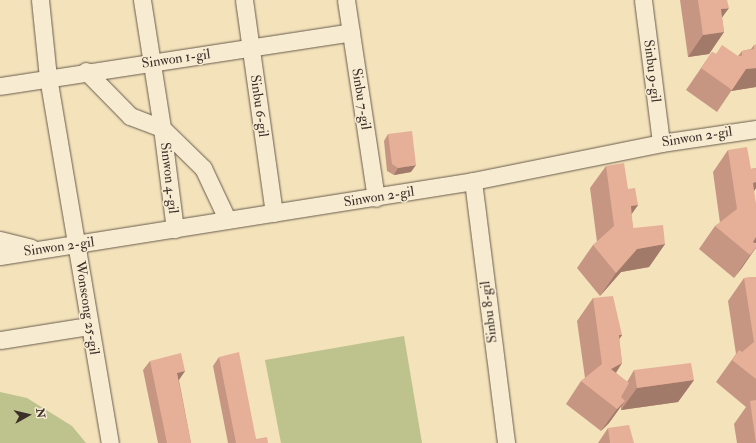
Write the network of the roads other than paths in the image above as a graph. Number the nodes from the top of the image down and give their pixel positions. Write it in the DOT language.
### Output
graph roads {
  1 [pos="40,0"];
  2 [pos="142,0"];
  3 [pos="244,0"];
  4 [pos="346,0"];
  5 [pos="643,0"];
  6 [pos="351,32"];
  7 [pos="251,48"];
  8 [pos="152,62"];
  9 [pos="86,71"];
  10 [pos="48,78"];
  11 [pos="0,86"];
  12 [pos="162,128"];
  13 [pos="756,129"];
  14 [pos="661,143"];
  15 [pos="473,181"];
  16 [pos="376,198"];
  17 [pos="274,213"];
  18 [pos="227,219"];
  19 [pos="175,229"];
  20 [pos="0,240"];
  21 [pos="77,245"];
  22 [pos="37,250"];
  23 [pos="0,256"];
  24 [pos="88,326"];
  25 [pos="0,340"];
  26 [pos="110,443"];
  27 [pos="506,443"];
  1 -- 10 [label="street"];
  2 -- 8 [label="street"];
  3 -- 7 [label="street, Sinbu 6-gil"];
  4 -- 6 [label="street, Sinbu 7-gil"];
  5 -- 14 [label="street, Sinbu 9-gil"];
  6 -- 7 [label="street, Sinwon 1-gil"];
  6 -- 16 [label="street, Sinbu 7-gil"];
  7 -- 8 [label="street, Sinwon 1-gil"];
  7 -- 17 [label="street, Sinbu 6-gil"];
  8 -- 9 [label="street, Sinwon 1-gil"];
  8 -- 12 [label="street"];
  9 -- 10 [label="street, Sinwon 1-gil"];
  9 -- 12 [label="street, Sinwon 4-gil"];
  10 -- 11 [label="street, Sinwon 1-gil"];
  10 -- 21 [label="street, Wonseong 25-gil"];
  12 -- 18 [label="street"];
  12 -- 19 [label="street, Sinwon 4-gil"];
  13 -- 14 [label="street, Sinwon 2-gil"];
  14 -- 15 [label="street, Sinwon 2-gil"];
  15 -- 16 [label="street, Sinwon 2-gil"];
  15 -- 27 [label="street, Sinbu 8-gil"];
  16 -- 17 [label="street, Sinwon 2-gil"];
  17 -- 18 [label="street, Sinwon 2-gil"];
  18 -- 19 [label="street, Sinwon 2-gil"];
  19 -- 21 [label="street, Sinwon 2-gil"];
  20 -- 22 [label="street"];
  21 -- 22 [label="street, Sinwon 2-gil"];
  21 -- 24 [label="street, Wonseong 25-gil"];
  22 -- 23 [label="street, Sinwon 2-gil"];
  24 -- 25 [label="street"];
  24 -- 26 [label="street, Wonseong 25-gil"];
}
